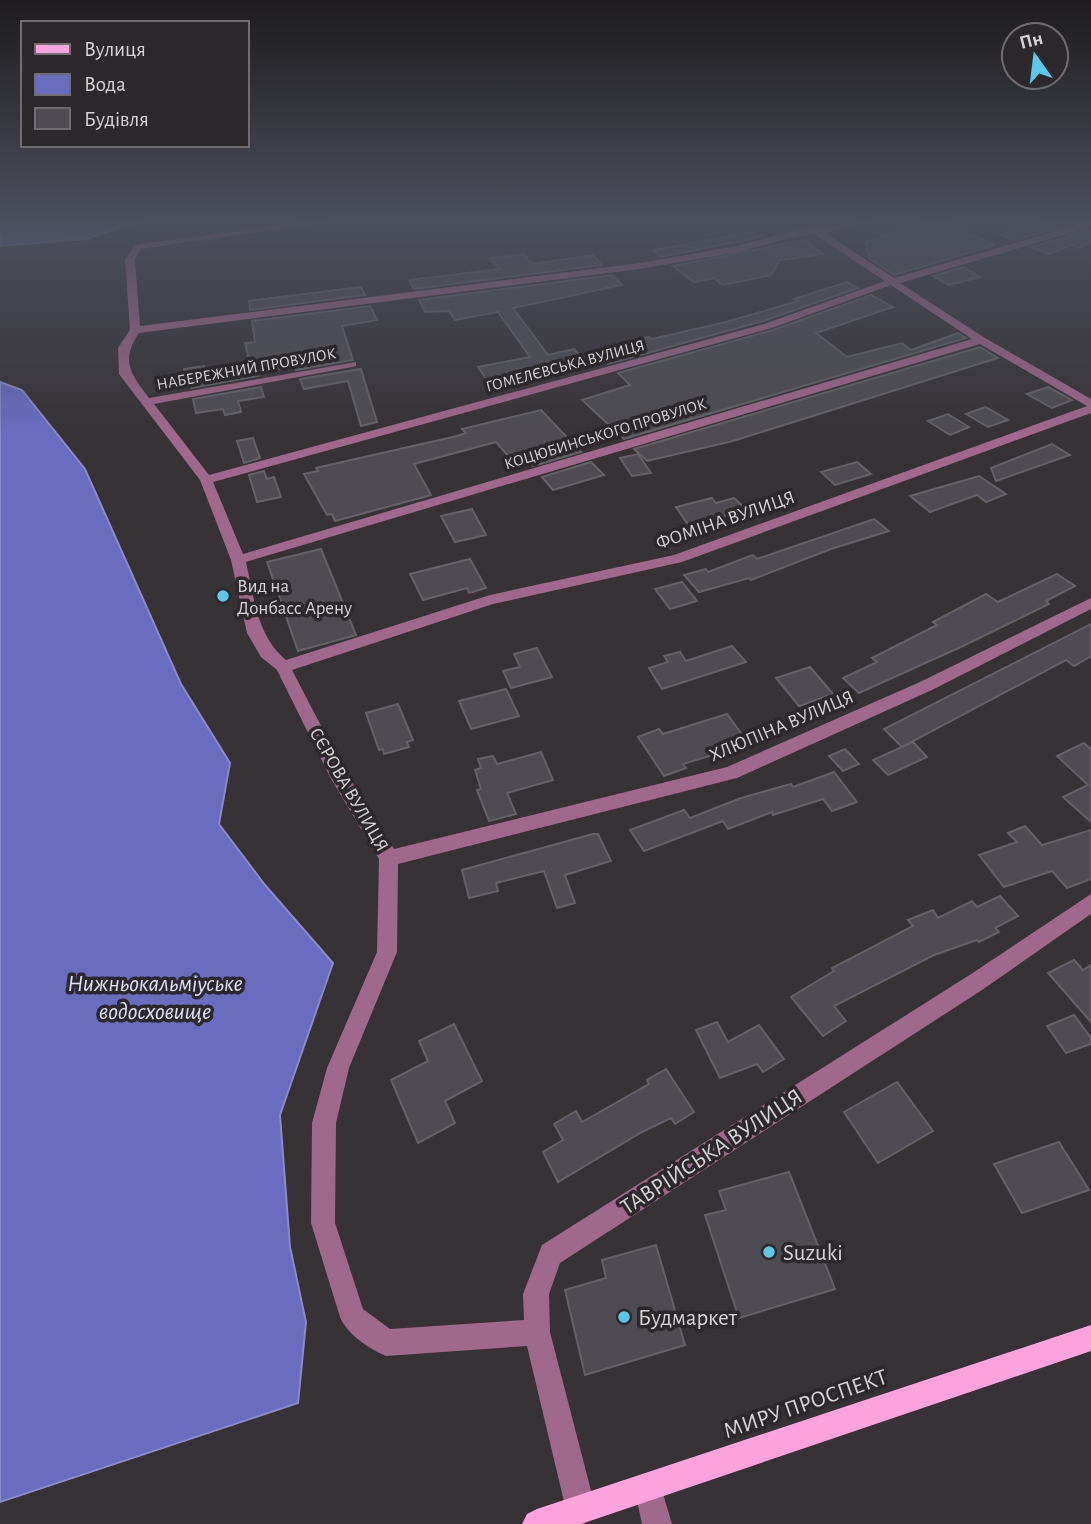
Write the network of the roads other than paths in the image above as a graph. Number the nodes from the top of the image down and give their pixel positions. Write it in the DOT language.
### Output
graph roads {
  1 [pos="132,292"];
  2 [pos="434,292"];
  3 [pos="864,292"];
  4 [pos="911,292"];
  5 [pos="135,330"];
  6 [pos="981,340"];
  7 [pos="352,365"];
  8 [pos="145,402"];
  9 [pos="1091,407"];
  10 [pos="206,480"];
  11 [pos="239,560"];
  12 [pos="1091,603"];
  13 [pos="283,667"];
  14 [pos="388,858"];
  15 [pos="1091,903"];
  16 [pos="537,1332"];
  17 [pos="1091,1338"];
  18 [pos="648,1487"];
  19 [pos="581,1510"];
  20 [pos="537,1524"];
  21 [pos="657,1524"];
  1 -- 5 [label="street, СЄРОВА ВУЛИЦЯ"];
  2 -- 5 [label="street"];
  3 -- 10 [label="street, ГОМЕЛЄВСЬКА ВУЛИЦЯ"];
  4 -- 6 [label="street"];
  5 -- 8 [label="street, СЄРОВА ВУЛИЦЯ"];
  6 -- 9 [label="street"];
  6 -- 11 [label="street, КОЦЮБИНСЬКОГО ПРОВУЛОК"];
  7 -- 8 [label="street, НАБЕРЕЖНИЙ ПРОВУЛОК"];
  8 -- 10 [label="street, СЄРОВА ВУЛИЦЯ"];
  9 -- 13 [label="street, ФОМІНА ВУЛИЦЯ"];
  10 -- 11 [label="street, СЄРОВА ВУЛИЦЯ"];
  11 -- 13 [label="street, СЄРОВА ВУЛИЦЯ"];
  12 -- 14 [label="street, ХЛЮПІНА ВУЛИЦЯ"];
  13 -- 14 [label="street, СЄРОВА ВУЛИЦЯ"];
  14 -- 16 [label="street, СЄРОВА ВУЛИЦЯ"];
  15 -- 16 [label="street, ТАВРІЙСЬКА ВУЛИЦЯ"];
  16 -- 19 [label="street, ТАВРІЙСЬКА ВУЛИЦЯ"];
  17 -- 18 [label="main road, МИРУ ПРОСПЕКТ"];
  18 -- 19 [label="main road, МИРУ ПРОСПЕКТ"];
  18 -- 21 [label="street"];
  19 -- 20 [label="main road, МИРУ ПРОСПЕКТ"];
}
